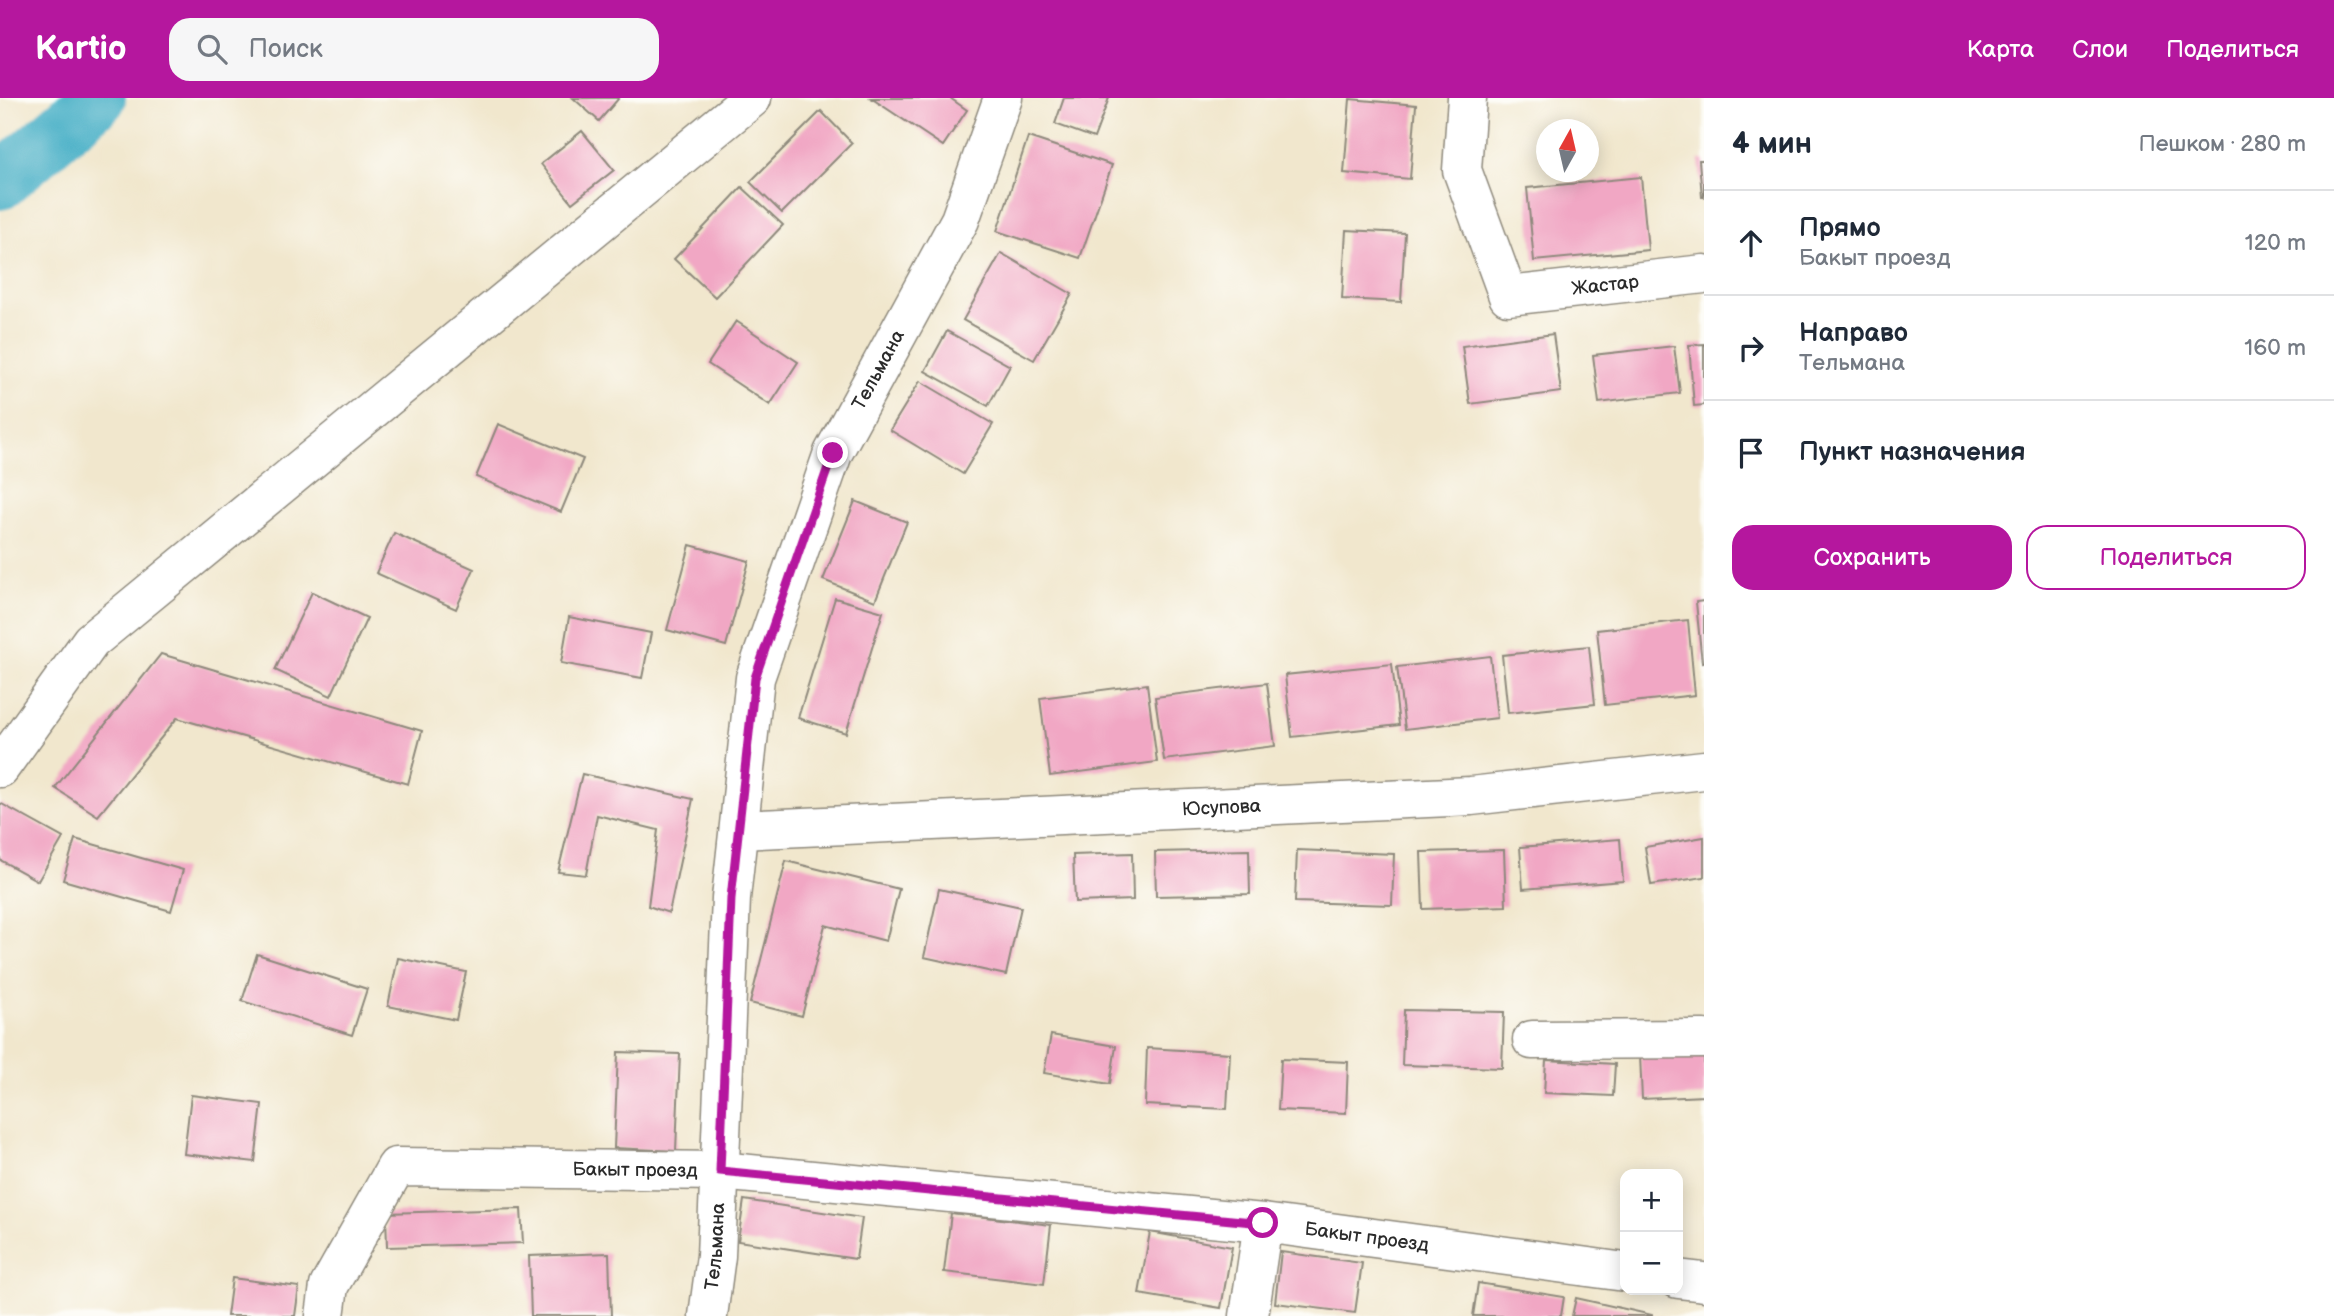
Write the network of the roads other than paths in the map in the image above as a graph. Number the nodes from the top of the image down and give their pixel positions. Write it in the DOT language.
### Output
graph roads {
  1 [pos="752,98"];
  2 [pos="1003,98"];
  3 [pos="1467,98"];
  4 [pos="1704,274"];
  5 [pos="0,768"];
  6 [pos="1704,770"];
  7 [pos="738,830"];
  8 [pos="1704,1039"];
  9 [pos="1532,1040"];
  10 [pos="720,1171"];
  11 [pos="1263,1223"];
  12 [pos="1620,1271"];
  13 [pos="1683,1280"];
  14 [pos="1704,1282"];
  15 [pos="325,1316"];
  16 [pos="708,1316"];
  17 [pos="1249,1316"];
  1 -- 5 [label="street"];
  2 -- 7 [label="street, Тельмана"];
  3 -- 4 [label="street, Жастар"];
  6 -- 7 [label="street, Юсупова"];
  7 -- 10 [label="street, Тельмана"];
  8 -- 9 [label="street"];
  10 -- 11 [label="street, Бакыт проезд"];
  10 -- 15 [label="street, Бакыт проезд"];
  10 -- 16 [label="street, Тельмана"];
  11 -- 12 [label="street, Бакыт проезд"];
  11 -- 17 [label="street"];
  13 -- 14 [label="street"];
}
